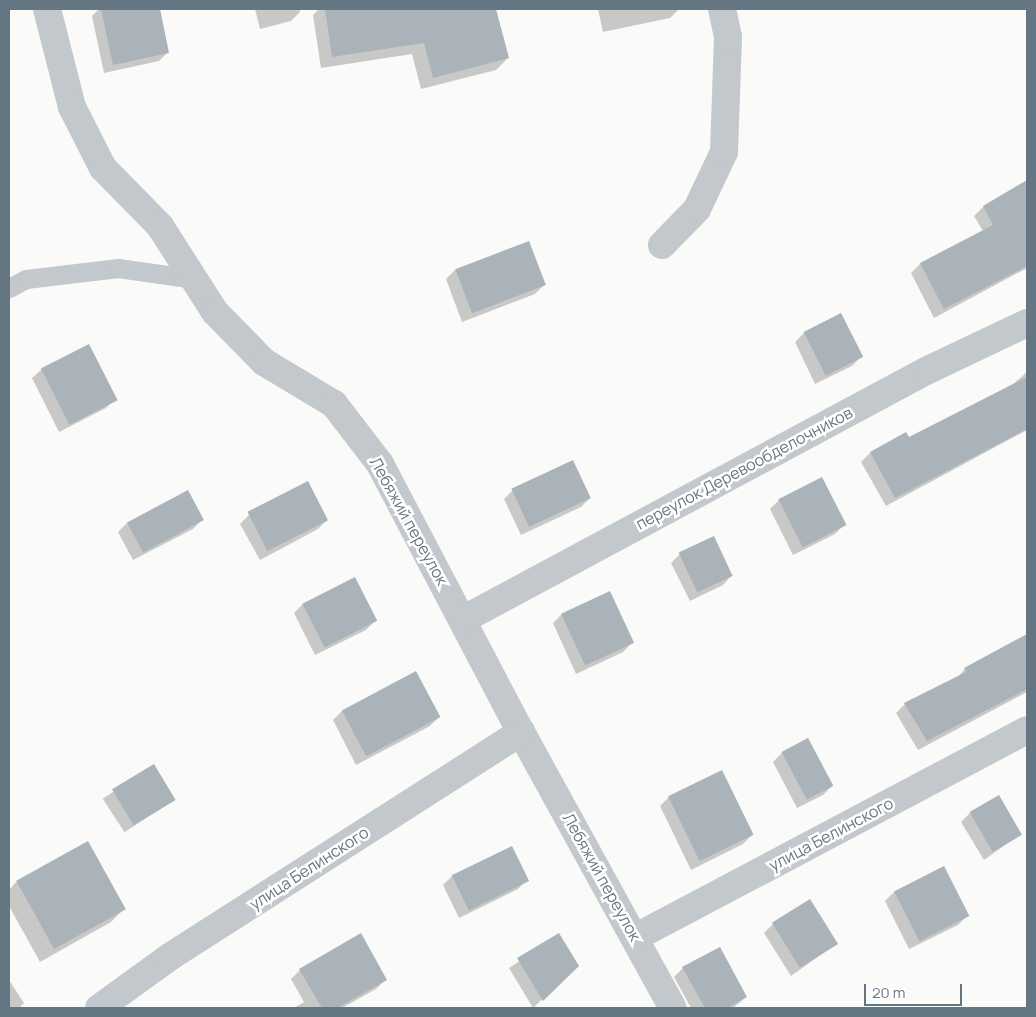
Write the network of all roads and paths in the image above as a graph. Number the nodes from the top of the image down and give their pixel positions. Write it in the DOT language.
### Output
graph roads {
  1 [pos="47,9"];
  2 [pos="722,9"];
  3 [pos="662,246"];
  4 [pos="195,279"];
  5 [pos="9,288"];
  6 [pos="1027,323"];
  7 [pos="464,619"];
  8 [pos="1027,730"];
  9 [pos="521,732"];
  10 [pos="636,937"];
  11 [pos="100,1008"];
  12 [pos="673,1008"];
  1 -- 4 [label="street, Лебяжий переулок"];
  2 -- 3 [label="street"];
  4 -- 5 [label="lane"];
  4 -- 7 [label="street, Лебяжий переулок"];
  6 -- 7 [label="street, переулок Деревообделочников"];
  7 -- 9 [label="street, Лебяжий переулок"];
  8 -- 10 [label="street, улица Белинского"];
  9 -- 10 [label="street, Лебяжий переулок"];
  9 -- 11 [label="street, улица Белинского"];
  10 -- 12 [label="street, Лебяжий переулок"];
}
